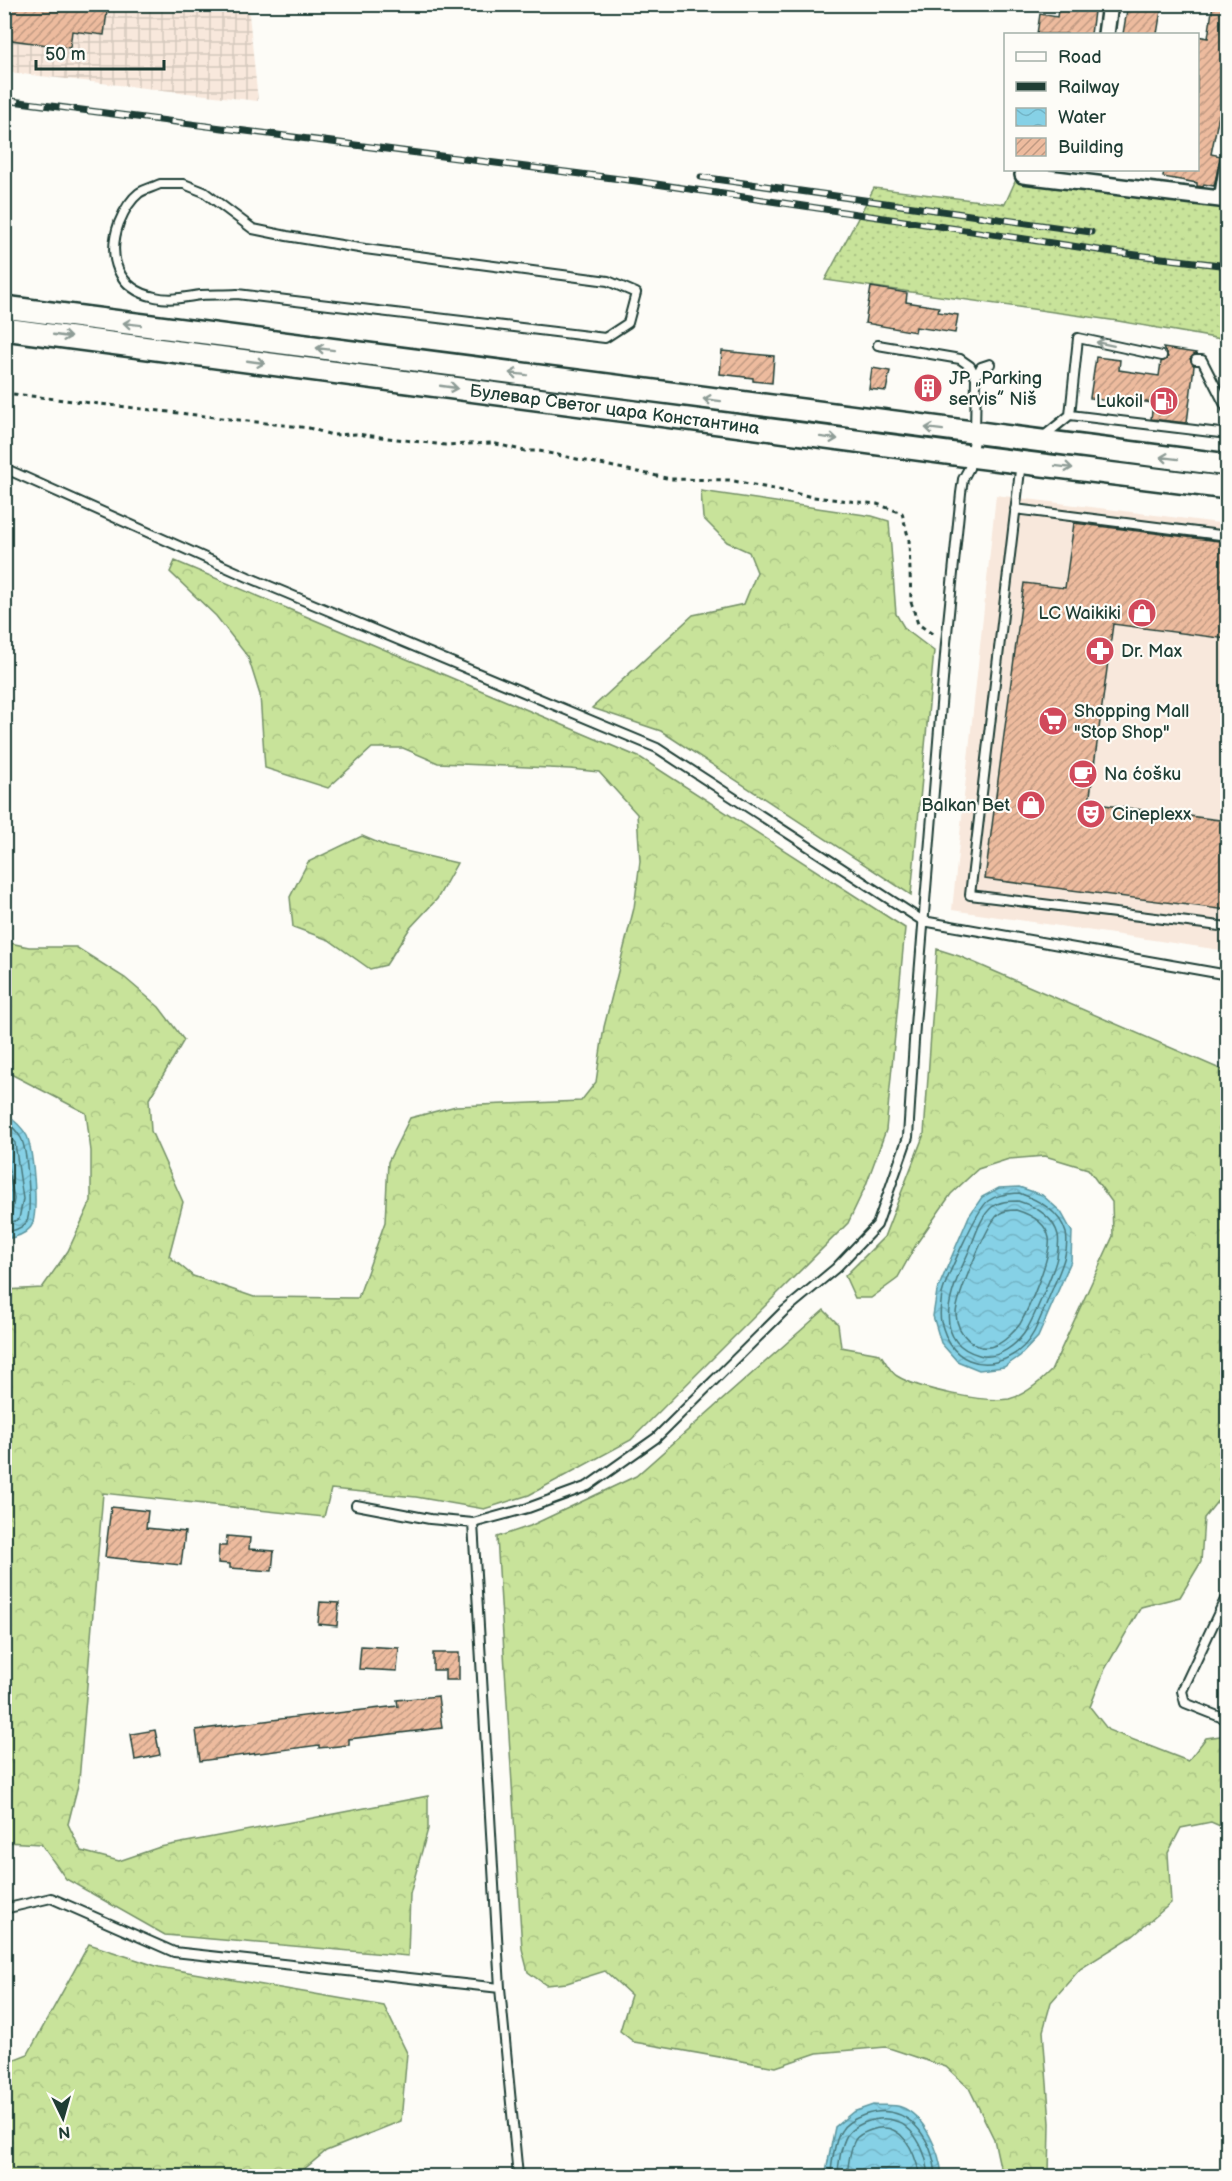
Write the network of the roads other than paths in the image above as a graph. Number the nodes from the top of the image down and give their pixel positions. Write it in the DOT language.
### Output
graph roads {
  1 [pos="1110,4"];
  2 [pos="1106,33"];
  3 [pos="1227,164"];
  4 [pos="1023,175"];
  5 [pos="1088,176"];
  6 [pos="1225,200"];
  7 [pos="4,307"];
  8 [pos="628,322"];
  9 [pos="4,329"];
  10 [pos="878,345"];
  11 [pos="1162,356"];
  12 [pos="1196,360"];
  13 [pos="990,364"];
  14 [pos="976,377"];
  15 [pos="1227,411"];
  16 [pos="1070,415"];
  17 [pos="975,434"];
  18 [pos="1227,434"];
  19 [pos="1038,441"];
  20 [pos="970,456"];
  21 [pos="1021,462"];
  22 [pos="1227,465"];
  23 [pos="4,468"];
  24 [pos="1227,488"];
  25 [pos="1015,509"];
  26 [pos="1227,536"];
  27 [pos="923,921"];
  28 [pos="1227,927"];
  29 [pos="1227,975"];
  30 [pos="356,1505"];
  31 [pos="473,1523"];
  32 [pos="1227,1593"];
  33 [pos="1227,1720"];
  34 [pos="4,1909"];
  35 [pos="500,1988"];
  36 [pos="518,2176"];
  1 -- 2 [label="street"];
  3 -- 6 [label="street"];
  4 -- 5 [label="street"];
  5 -- 6 [label="street"];
  17 -- 7 [label="main road, Булевар Светог цара Константина, one-way"];
  8 -- 8 [label="lane"];
  9 -- 20 [label="main road, Булевар Светог цара Константина, one-way"];
  10 -- 14 [label="lane"];
  11 -- 16 [label="lane, one-way"];
  12 -- 15 [label="lane"];
  13 -- 14 [label="lane"];
  14 -- 17 [label="lane"];
  16 -- 18 [label="lane"];
  16 -- 19 [label="lane"];
  17 -- 19 [label="main road, Булевар Светог цара Константина"];
  17 -- 20 [label="lane"];
  22 -- 19 [label="main road, Булевар Светог цара Константина, one-way"];
  20 -- 21 [label="main road, Булевар Светог цара Константина"];
  20 -- 27 [label="lane"];
  21 -- 24 [label="main road, Булевар Светог цара Константина, one-way"];
  21 -- 25 [label="lane"];
  23 -- 27 [label="lane"];
  25 -- 26 [label="lane"];
  25 -- 28 [label="lane"];
  27 -- 29 [label="lane"];
  27 -- 31 [label="lane"];
  30 -- 31 [label="lane"];
  31 -- 35 [label="lane"];
  32 -- 33 [label="lane"];
  34 -- 35 [label="lane"];
  35 -- 36 [label="lane"];
}
